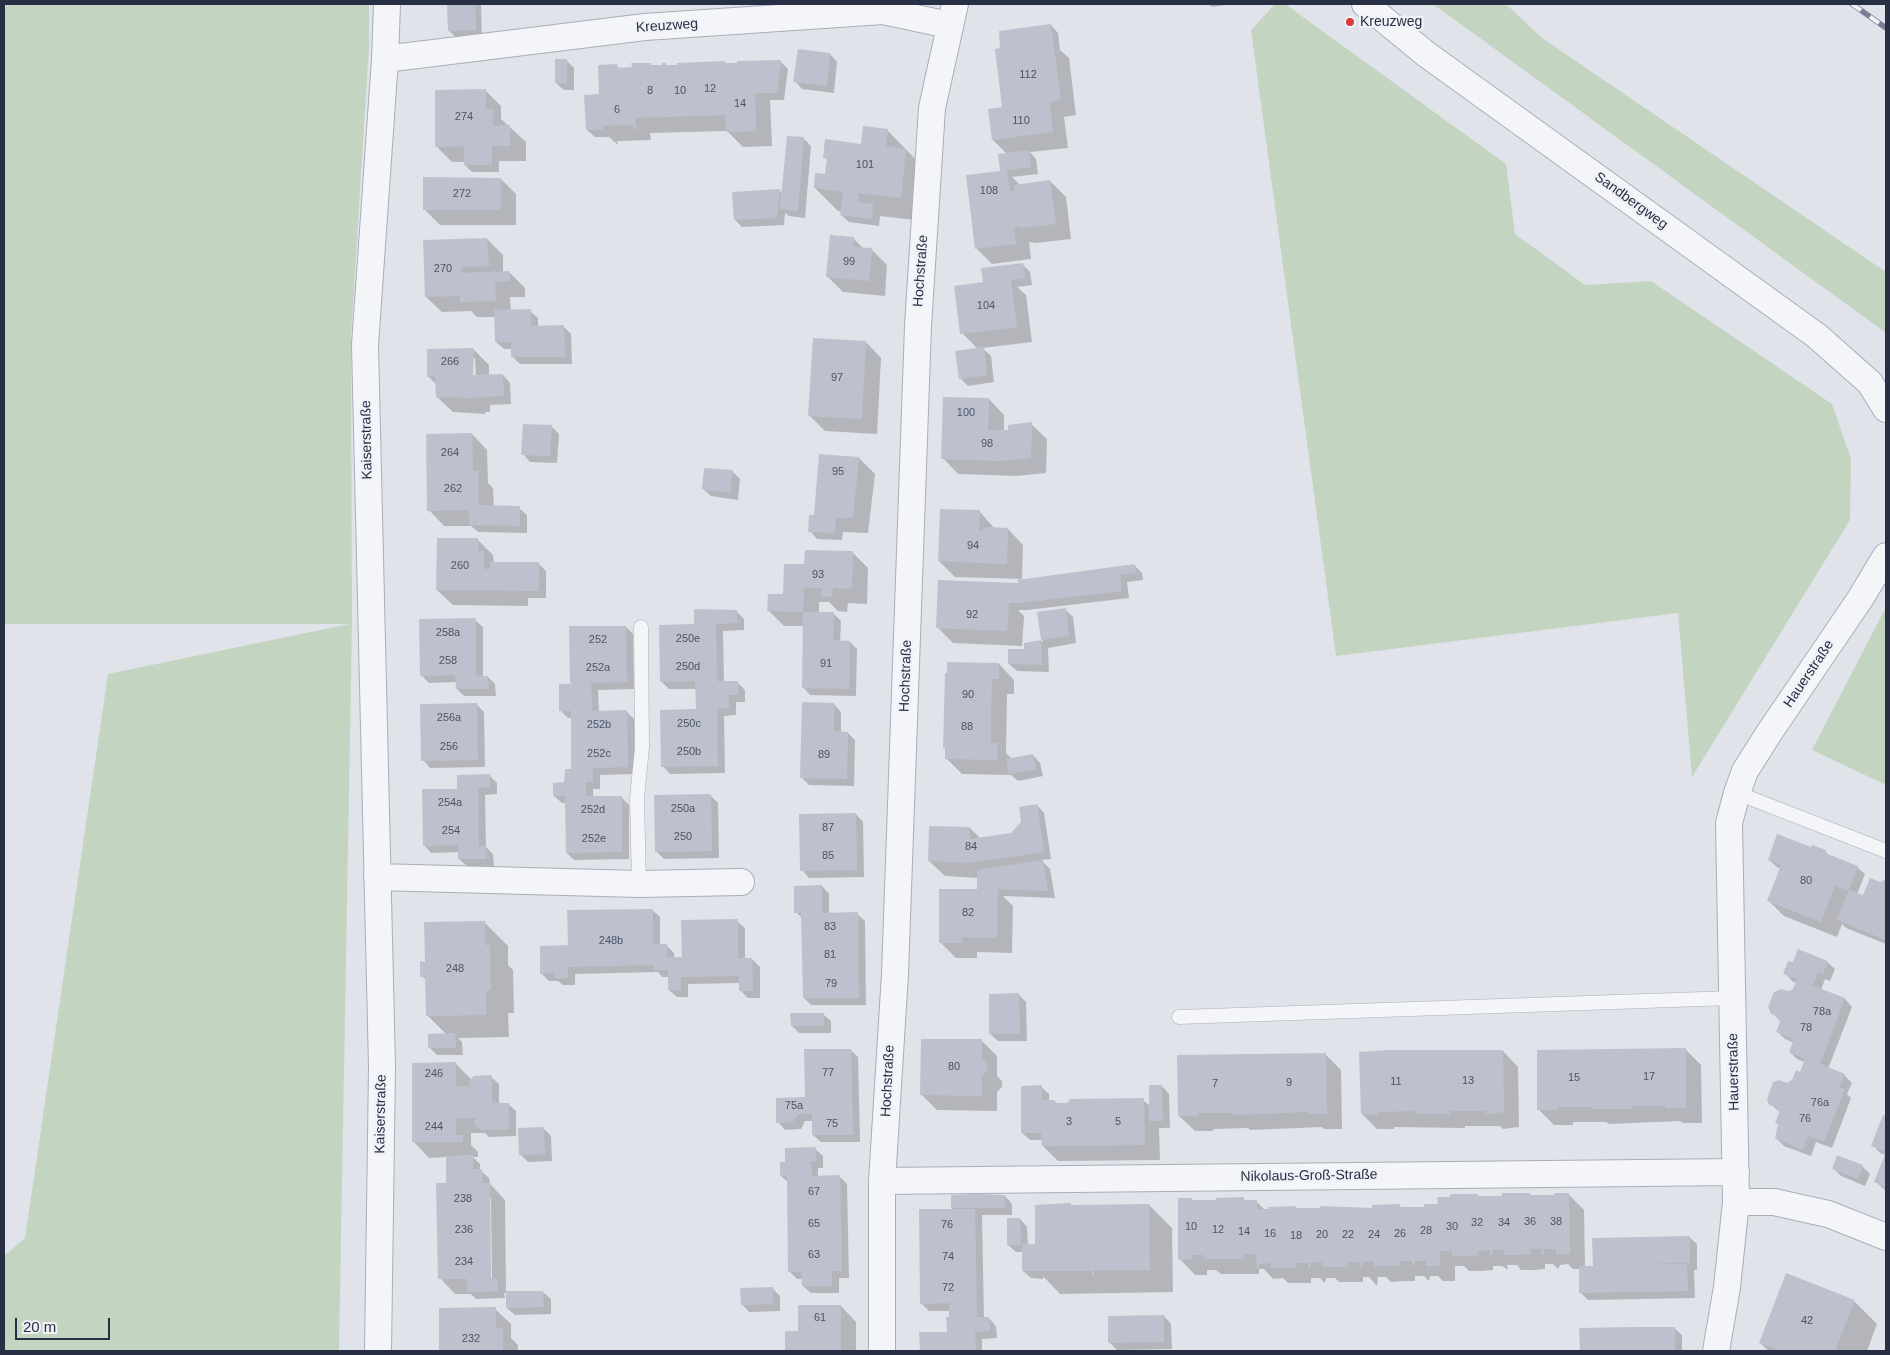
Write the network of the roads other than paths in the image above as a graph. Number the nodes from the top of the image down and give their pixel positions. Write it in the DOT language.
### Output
graph roads {
  1 [pos="387,4"];
  2 [pos="1364,4"];
  3 [pos="952,14"];
  4 [pos="385,59"];
  5 [pos="1886,409"];
  6 [pos="1886,556"];
  7 [pos="641,627"];
  8 [pos="1736,793"];
  9 [pos="1886,852"];
  10 [pos="377,876"];
  11 [pos="741,882"];
  12 [pos="639,884"];
  13 [pos="1732,998"];
  14 [pos="1179,1017"];
  15 [pos="1736,1172"];
  16 [pos="882,1181"];
  17 [pos="1736,1202"];
  18 [pos="1886,1237"];
  19 [pos="378,1351"];
  20 [pos="882,1351"];
  21 [pos="1716,1351"];
  1 -- 4 [label="street, Kaiserstraße"];
  2 -- 5 [label="street, Sandbergweg"];
  3 -- 4 [label="street, Kreuzweg"];
  3 -- 16 [label="street, Hochstraße"];
  4 -- 10 [label="street, Kaiserstraße"];
  6 -- 8 [label="street, Hauerstraße"];
  7 -- 12 [label="lane"];
  8 -- 9 [label="lane"];
  8 -- 13 [label="street, Hauerstraße"];
  10 -- 12 [label="street"];
  10 -- 19 [label="street, Kaiserstraße"];
  11 -- 12 [label="street"];
  13 -- 14 [label="lane"];
  13 -- 15 [label="street, Hauerstraße"];
  15 -- 16 [label="street, Nikolaus-Groß-Straße"];
  15 -- 17 [label="street, Hauerstraße"];
  16 -- 20 [label="street, Hochstraße"];
  17 -- 18 [label="street"];
  17 -- 21 [label="street, Hauerstraße"];
}
